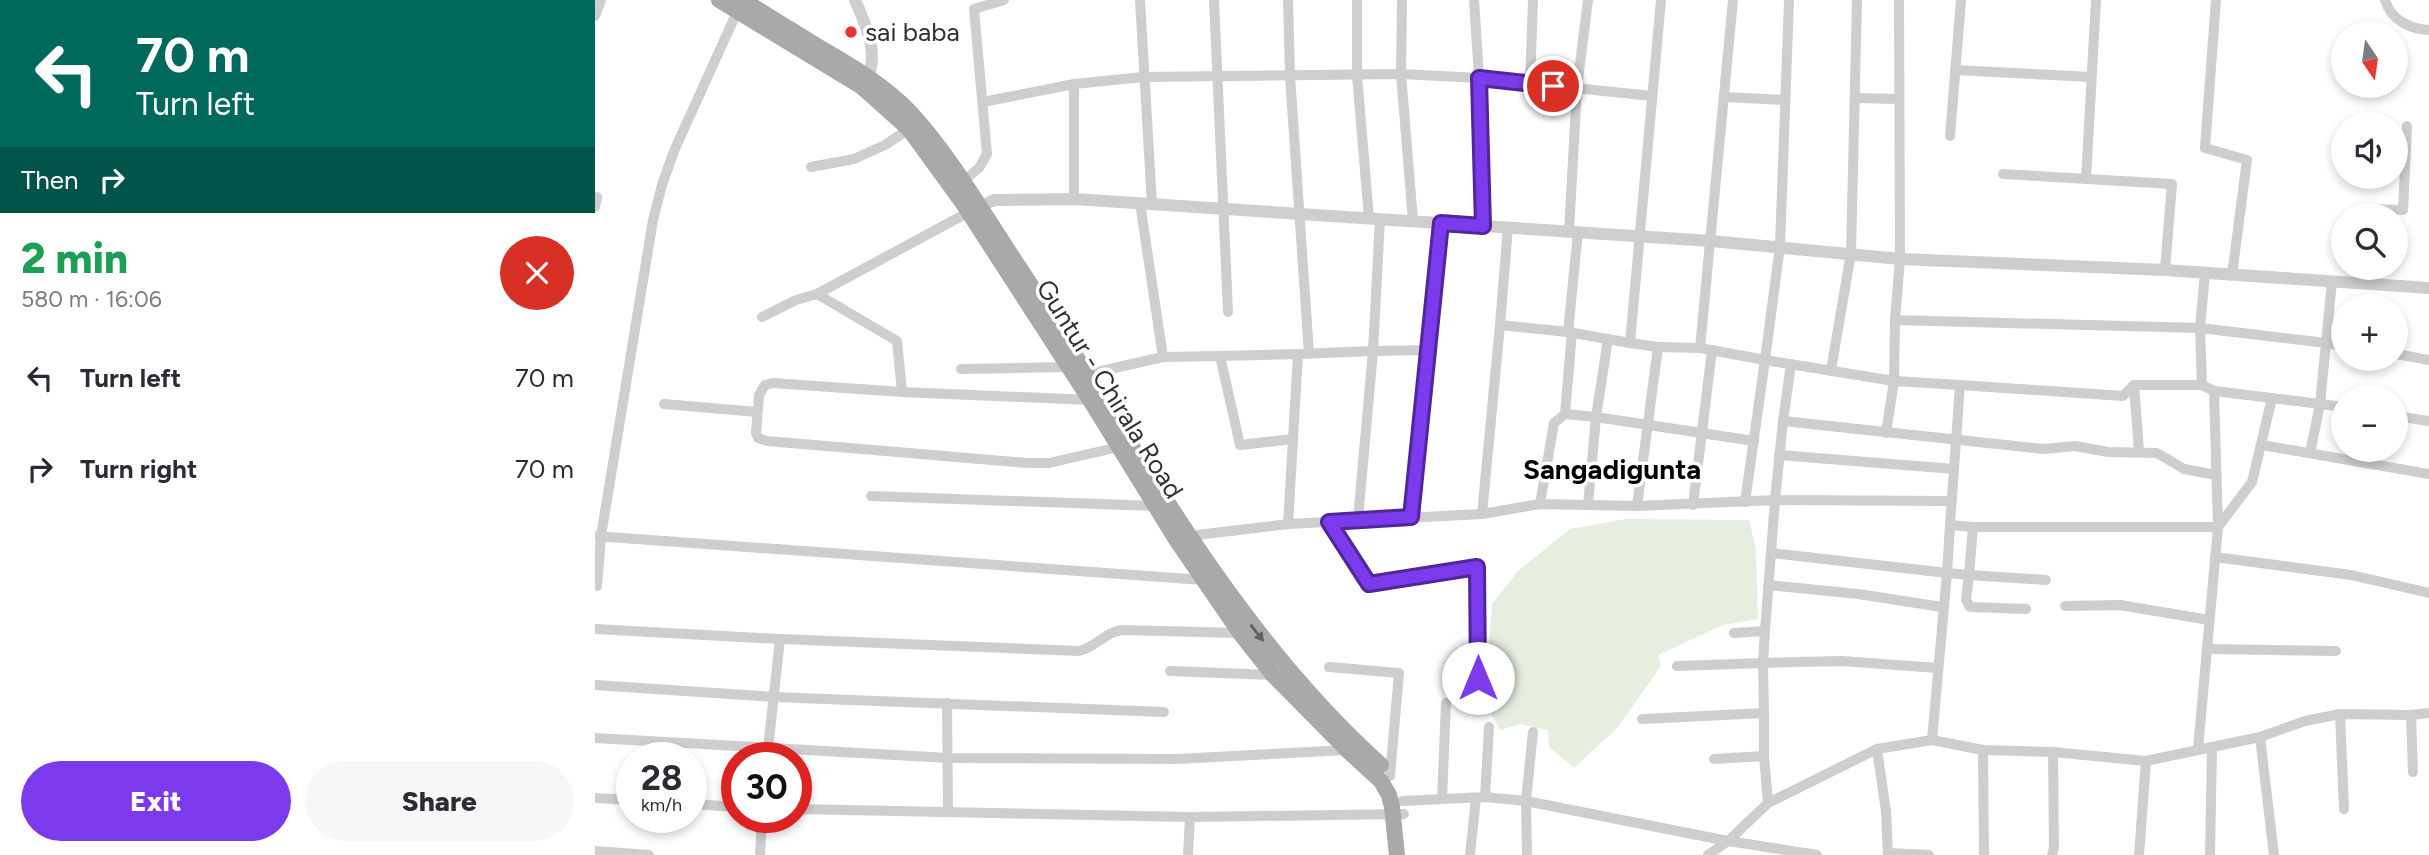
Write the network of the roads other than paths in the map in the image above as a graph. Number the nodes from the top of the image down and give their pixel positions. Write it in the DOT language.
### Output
graph roads {
  1 [pos="601,0"];
  2 [pos="719,0"];
  3 [pos="855,0"];
  4 [pos="1004,0"];
  5 [pos="1140,0"];
  6 [pos="1214,0"];
  7 [pos="1288,0"];
  8 [pos="1357,0"];
  9 [pos="1402,0"];
  10 [pos="1474,0"];
  11 [pos="1532,0"];
  12 [pos="1588,0"];
  13 [pos="1661,0"];
  14 [pos="1733,0"];
  15 [pos="1790,0"];
  16 [pos="1857,0"];
  17 [pos="1899,0"];
  18 [pos="1961,0"];
  19 [pos="2096,0"];
  20 [pos="2216,0"];
  21 [pos="2385,0"];
  22 [pos="974,5"];
  23 [pos="740,6"];
  24 [pos="595,16"];
  25 [pos="2429,30"];
  26 [pos="1955,70"];
  27 [pos="1401,74"];
  28 [pos="1357,75"];
  29 [pos="1218,76"];
  30 [pos="1290,76"];
  31 [pos="1143,77"];
  32 [pos="2091,77"];
  33 [pos="1479,78"];
  34 [pos="866,82"];
  35 [pos="1074,84"];
  36 [pos="1530,84"];
  37 [pos="1577,88"];
  38 [pos="1652,96"];
  39 [pos="1724,97"];
  40 [pos="1855,98"];
  41 [pos="1899,99"];
  42 [pos="1785,100"];
  43 [pos="983,102"];
  44 [pos="909,129"];
  45 [pos="1950,136"];
  46 [pos="811,167"];
  47 [pos="2003,174"];
  48 [pos="2086,179"];
  49 [pos="962,182"];
  50 [pos="1074,199"];
  51 [pos="1146,203"];
  52 [pos="1224,208"];
  53 [pos="974,210"];
  54 [pos="1299,214"];
  55 [pos="1374,218"];
  56 [pos="1413,221"];
  57 [pos="1441,223"];
  58 [pos="1483,226"];
  59 [pos="1508,227"];
  60 [pos="1573,232"];
  61 [pos="1639,236"];
  62 [pos="1711,241"];
  63 [pos="1780,246"];
  64 [pos="1851,253"];
  65 [pos="1900,259"];
  66 [pos="2165,270"];
  67 [pos="2205,273"];
  68 [pos="2232,275"];
  69 [pos="2362,280"];
  70 [pos="2332,281"];
  71 [pos="2362,283"];
  72 [pos="2429,288"];
  73 [pos="817,294"];
  74 [pos="1228,312"];
  75 [pos="762,317"];
  76 [pos="1895,320"];
  77 [pos="1500,326"];
  78 [pos="2200,328"];
  79 [pos="1570,332"];
  80 [pos="1608,339"];
  81 [pos="1630,343"];
  82 [pos="2326,343"];
  83 [pos="2331,344"];
  84 [pos="1658,347"];
  85 [pos="1700,348"];
  86 [pos="1429,349"];
  87 [pos="1712,350"];
  88 [pos="1373,351"];
  89 [pos="1298,354"];
  90 [pos="1310,354"];
  91 [pos="1220,356"];
  92 [pos="2408,356"];
  93 [pos="1163,357"];
  94 [pos="1765,360"];
  95 [pos="2429,360"];
  96 [pos="1791,364"];
  97 [pos="1068,367"];
  98 [pos="961,369"];
  99 [pos="1832,370"];
  100 [pos="1088,374"];
  101 [pos="1894,382"];
  102 [pos="1960,385"];
  103 [pos="2134,385"];
  104 [pos="2202,386"];
  105 [pos="2214,391"];
  106 [pos="902,392"];
  107 [pos="2272,398"];
  108 [pos="1090,400"];
  109 [pos="664,404"];
  110 [pos="2320,404"];
  111 [pos="2331,405"];
  112 [pos="757,412"];
  113 [pos="1565,414"];
  114 [pos="1596,417"];
  115 [pos="2408,418"];
  116 [pos="1783,421"];
  117 [pos="2429,421"];
  118 [pos="1647,425"];
  119 [pos="1702,433"];
  120 [pos="1886,433"];
  121 [pos="1293,439"];
  122 [pos="1956,440"];
  123 [pos="1754,441"];
  124 [pos="2262,445"];
  125 [pos="1119,447"];
  126 [pos="2139,451"];
  127 [pos="2310,453"];
  128 [pos="1779,455"];
  129 [pos="1954,469"];
  130 [pos="2429,474"];
  131 [pos="2216,475"];
  132 [pos="871,496"];
  133 [pos="1775,500"];
  134 [pos="1951,501"];
  135 [pos="1745,502"];
  136 [pos="1540,504"];
  137 [pos="1588,505"];
  138 [pos="1693,505"];
  139 [pos="1154,506"];
  140 [pos="1637,506"];
  141 [pos="1482,514"];
  142 [pos="1411,517"];
  143 [pos="1358,519"];
  144 [pos="1329,522"];
  145 [pos="1288,524"];
  146 [pos="1950,525"];
  147 [pos="1973,527"];
  148 [pos="2218,527"];
  149 [pos="598,536"];
  150 [pos="1189,537"];
  151 [pos="1771,553"];
  152 [pos="2215,557"];
  153 [pos="1947,573"];
  154 [pos="1969,575"];
  155 [pos="1203,580"];
  156 [pos="2046,580"];
  157 [pos="1768,584"];
  158 [pos="597,586"];
  159 [pos="2429,593"];
  160 [pos="2065,606"];
  161 [pos="1942,607"];
  162 [pos="2026,610"];
  163 [pos="2209,620"];
  164 [pos="595,629"];
  165 [pos="1765,631"];
  166 [pos="1240,633"];
  167 [pos="1734,633"];
  168 [pos="781,639"];
  169 [pos="2207,649"];
  170 [pos="2336,651"];
  171 [pos="1763,663"];
  172 [pos="1677,666"];
  173 [pos="1329,667"];
  174 [pos="1937,668"];
  175 [pos="1170,671"];
  176 [pos="1273,675"];
  177 [pos="595,685"];
  178 [pos="774,696"];
  179 [pos="947,703"];
  180 [pos="1446,703"];
  181 [pos="1478,706"];
  182 [pos="1164,712"];
  183 [pos="1763,713"];
  184 [pos="2429,713"];
  185 [pos="2340,714"];
  186 [pos="2411,715"];
  187 [pos="1642,719"];
  188 [pos="1489,727"];
  189 [pos="1533,732"];
  190 [pos="2260,737"];
  191 [pos="595,738"];
  192 [pos="1932,740"];
  193 [pos="768,742"];
  194 [pos="2212,747"];
  195 [pos="721,749"];
  196 [pos="1877,749"];
  197 [pos="2198,749"];
  198 [pos="1347,750"];
  199 [pos="1983,750"];
  200 [pos="2053,752"];
  201 [pos="812,754"];
  202 [pos="1764,756"];
  203 [pos="948,758"];
  204 [pos="1714,759"];
  205 [pos="2146,761"];
  206 [pos="2413,772"];
  207 [pos="1390,776"];
  208 [pos="1481,797"];
  209 [pos="595,798"];
  210 [pos="616,799"];
  211 [pos="1443,799"];
  212 [pos="1526,801"];
  213 [pos="1768,803"];
  214 [pos="812,809"];
  215 [pos="2344,809"];
  216 [pos="1400,810"];
  217 [pos="948,812"];
  218 [pos="1190,817"];
  219 [pos="761,833"];
  220 [pos="1728,841"];
  221 [pos="595,851"];
  222 [pos="1771,851"];
  223 [pos="1888,854"];
  224 [pos="649,855"];
  225 [pos="759,855"];
  226 [pos="1188,855"];
  227 [pos="1397,855"];
  228 [pos="1408,855"];
  229 [pos="1470,855"];
  230 [pos="1527,855"];
  231 [pos="1709,855"];
  232 [pos="1817,855"];
  233 [pos="1929,855"];
  234 [pos="1984,855"];
  235 [pos="2052,855"];
  236 [pos="2139,855"];
  237 [pos="2210,855"];
  238 [pos="2274,855"];
  1 -- 24 [label="street"];
  2 -- 23 [label="main road, Guntur - Chirala Road"];
  3 -- 34 [label="street"];
  4 -- 22 [label="street"];
  5 -- 31 [label="street"];
  6 -- 29 [label="street"];
  7 -- 30 [label="street"];
  8 -- 28 [label="street"];
  9 -- 27 [label="street"];
  10 -- 33 [label="street"];
  11 -- 36 [label="street"];
  12 -- 37 [label="street"];
  13 -- 38 [label="street"];
  14 -- 39 [label="street"];
  15 -- 42 [label="street"];
  16 -- 40 [label="street"];
  17 -- 41 [label="street"];
  18 -- 26 [label="street"];
  19 -- 32 [label="street"];
  20 -- 68 [label="street"];
  21 -- 25 [label="street"];
  22 -- 43 [label="street"];
  23 -- 34 [label="main road, Guntur - Chirala Road"];
  23 -- 149 [label="street"];
  26 -- 32 [label="street"];
  26 -- 45 [label="street"];
  27 -- 28 [label="street"];
  27 -- 33 [label="street"];
  27 -- 56 [label="street"];
  28 -- 30 [label="street"];
  28 -- 55 [label="street"];
  29 -- 30 [label="street"];
  29 -- 31 [label="street"];
  29 -- 52 [label="street"];
  30 -- 54 [label="street"];
  31 -- 35 [label="street"];
  31 -- 51 [label="street"];
  32 -- 48 [label="street"];
  33 -- 36 [label="street"];
  33 -- 58 [label="street"];
  34 -- 44 [label="main road, Guntur - Chirala Road"];
  34 -- 49 [label="main road, Guntur - Chirala Road"];
  35 -- 43 [label="street"];
  35 -- 50 [label="street"];
  36 -- 37 [label="street"];
  37 -- 38 [label="street"];
  37 -- 60 [label="street"];
  38 -- 61 [label="street"];
  39 -- 42 [label="street"];
  39 -- 62 [label="street"];
  40 -- 41 [label="street"];
  40 -- 64 [label="street"];
  41 -- 65 [label="street"];
  42 -- 63 [label="street"];
  43 -- 49 [label="street"];
  44 -- 46 [label="street"];
  44 -- 53 [label="main road, Guntur - Chirala Road"];
  47 -- 48 [label="street"];
  48 -- 66 [label="street"];
  49 -- 53 [label="main road, Guntur - Chirala Road"];
  50 -- 51 [label="street"];
  50 -- 53 [label="street"];
  51 -- 52 [label="street"];
  51 -- 93 [label="street"];
  52 -- 54 [label="street"];
  52 -- 74 [label="street"];
  53 -- 73 [label="street"];
  53 -- 97 [label="main road, Guntur - Chirala Road"];
  53 -- 100 [label="main road, Guntur - Chirala Road"];
  54 -- 55 [label="street"];
  54 -- 90 [label="street"];
  55 -- 56 [label="street"];
  55 -- 88 [label="street"];
  56 -- 57 [label="street"];
  57 -- 58 [label="street"];
  57 -- 86 [label="street"];
  58 -- 59 [label="street"];
  59 -- 60 [label="street"];
  59 -- 77 [label="street"];
  60 -- 61 [label="street"];
  60 -- 79 [label="street"];
  61 -- 62 [label="street"];
  61 -- 81 [label="street"];
  62 -- 63 [label="street"];
  62 -- 85 [label="street"];
  63 -- 64 [label="street"];
  63 -- 94 [label="street"];
  64 -- 65 [label="street"];
  64 -- 99 [label="street"];
  65 -- 66 [label="street"];
  65 -- 76 [label="street"];
  66 -- 67 [label="street"];
  67 -- 68 [label="street"];
  67 -- 78 [label="street"];
  68 -- 70 [label="street"];
  69 -- 71 [label="street"];
  70 -- 71 [label="street"];
  70 -- 82 [label="street"];
  71 -- 72 [label="street"];
  73 -- 75 [label="street"];
  73 -- 106 [label="street"];
  76 -- 78 [label="street"];
  76 -- 101 [label="street"];
  77 -- 79 [label="street"];
  77 -- 141 [label="street"];
  78 -- 82 [label="street"];
  78 -- 104 [label="street"];
  79 -- 80 [label="street"];
  79 -- 113 [label="street"];
  80 -- 81 [label="street"];
  80 -- 114 [label="street"];
  81 -- 84 [label="street"];
  82 -- 83 [label="street"];
  82 -- 110 [label="street"];
  84 -- 85 [label="street"];
  84 -- 118 [label="street"];
  85 -- 87 [label="street"];
  86 -- 88 [label="street"];
  86 -- 142 [label="street"];
  87 -- 94 [label="street"];
  87 -- 119 [label="street"];
  88 -- 90 [label="street"];
  88 -- 143 [label="street"];
  89 -- 90 [label="street"];
  89 -- 91 [label="street"];
  89 -- 121 [label="street"];
  91 -- 93 [label="street"];
  91 -- 121 [label="street"];
  92 -- 95 [label="street"];
  93 -- 100 [label="street"];
  94 -- 96 [label="street"];
  94 -- 123 [label="street"];
  96 -- 99 [label="street"];
  96 -- 116 [label="street"];
  97 -- 98 [label="street"];
  97 -- 108 [label="main road, Guntur - Chirala Road"];
  99 -- 101 [label="street"];
  100 -- 150 [label="main road, Guntur - Chirala Road"];
  101 -- 102 [label="street"];
  101 -- 120 [label="street"];
  102 -- 103 [label="street"];
  102 -- 122 [label="street"];
  103 -- 104 [label="street"];
  103 -- 126 [label="street"];
  104 -- 105 [label="street"];
  105 -- 107 [label="street"];
  105 -- 131 [label="street"];
  106 -- 108 [label="street"];
  106 -- 112 [label="street"];
  107 -- 110 [label="street"];
  107 -- 124 [label="street"];
  108 -- 125 [label="main road, Guntur - Chirala Road"];
  109 -- 112 [label="street"];
  110 -- 111 [label="street"];
  110 -- 127 [label="street"];
  112 -- 125 [label="street"];
  113 -- 114 [label="street"];
  113 -- 136 [label="street"];
  114 -- 118 [label="street"];
  114 -- 137 [label="street"];
  115 -- 117 [label="street"];
  116 -- 120 [label="street"];
  116 -- 128 [label="street"];
  118 -- 119 [label="street"];
  118 -- 140 [label="street"];
  119 -- 123 [label="street"];
  119 -- 138 [label="street"];
  120 -- 122 [label="street"];
  121 -- 145 [label="street"];
  122 -- 126 [label="street"];
  122 -- 129 [label="street"];
  123 -- 135 [label="street"];
  124 -- 127 [label="street"];
  124 -- 148 [label="street"];
  125 -- 139 [label="main road, Guntur - Chirala Road"];
  126 -- 131 [label="street"];
  127 -- 130 [label="street"];
  128 -- 129 [label="street"];
  128 -- 133 [label="street"];
  129 -- 134 [label="street"];
  131 -- 148 [label="street"];
  132 -- 139 [label="street"];
  133 -- 134 [label="street"];
  133 -- 135 [label="street"];
  133 -- 151 [label="street"];
  134 -- 146 [label="street"];
  135 -- 138 [label="street"];
  136 -- 137 [label="street"];
  136 -- 141 [label="street"];
  137 -- 140 [label="street"];
  138 -- 140 [label="street"];
  139 -- 155 [label="main road, Guntur - Chirala Road"];
  141 -- 142 [label="street"];
  142 -- 143 [label="street"];
  143 -- 144 [label="street"];
  144 -- 145 [label="street"];
  144 -- 181 [label="street"];
  145 -- 150 [label="street"];
  146 -- 147 [label="street"];
  146 -- 153 [label="street"];
  147 -- 148 [label="street"];
  147 -- 154 [label="street"];
  148 -- 152 [label="street"];
  149 -- 155 [label="street"];
  149 -- 158 [label="street"];
  150 -- 207 [label="main road, Guntur - Chirala Road, one-way"];
  151 -- 153 [label="street"];
  151 -- 157 [label="street"];
  152 -- 159 [label="street"];
  152 -- 163 [label="street"];
  153 -- 154 [label="street"];
  153 -- 161 [label="street"];
  154 -- 156 [label="street"];
  154 -- 162 [label="street"];
  155 -- 166 [label="main road, Guntur - Chirala Road"];
  157 -- 161 [label="street"];
  157 -- 165 [label="street"];
  160 -- 163 [label="street"];
  161 -- 174 [label="street"];
  163 -- 169 [label="street"];
  164 -- 168 [label="street"];
  165 -- 167 [label="street"];
  165 -- 171 [label="street"];
  166 -- 168 [label="street"];
  166 -- 176 [label="main road, Guntur - Chirala Road"];
  168 -- 178 [label="street"];
  169 -- 170 [label="street"];
  169 -- 197 [label="street"];
  171 -- 172 [label="street"];
  171 -- 174 [label="street"];
  171 -- 183 [label="street"];
  173 -- 207 [label="street"];
  174 -- 192 [label="street"];
  175 -- 176 [label="street"];
  176 -- 198 [label="main road, Guntur - Chirala Road"];
  177 -- 178 [label="street"];
  178 -- 179 [label="street"];
  178 -- 193 [label="street"];
  179 -- 182 [label="street"];
  179 -- 203 [label="street"];
  180 -- 211 [label="street"];
  183 -- 187 [label="street"];
  183 -- 202 [label="street"];
  184 -- 186 [label="street"];
  185 -- 186 [label="street"];
  185 -- 190 [label="street"];
  185 -- 215 [label="street"];
  186 -- 206 [label="street"];
  188 -- 208 [label="street"];
  189 -- 212 [label="street"];
  190 -- 194 [label="street"];
  190 -- 238 [label="street"];
  191 -- 195 [label="street"];
  192 -- 196 [label="street"];
  192 -- 199 [label="street"];
  194 -- 197 [label="street"];
  194 -- 237 [label="street"];
  196 -- 213 [label="street"];
  196 -- 223 [label="street"];
  197 -- 205 [label="street"];
  198 -- 203 [label="street"];
  198 -- 216 [label="main road, Guntur - Chirala Road"];
  199 -- 200 [label="street"];
  199 -- 234 [label="street"];
  200 -- 205 [label="street"];
  200 -- 235 [label="street"];
  201 -- 203 [label="street"];
  202 -- 204 [label="street"];
  202 -- 213 [label="street"];
  203 -- 217 [label="street"];
  205 -- 236 [label="street"];
  207 -- 216 [label="main road, Guntur - Chirala Road"];
  208 -- 211 [label="street"];
  208 -- 212 [label="street"];
  208 -- 229 [label="street"];
  209 -- 210 [label="street"];
  211 -- 216 [label="street"];
  212 -- 220 [label="street"];
  212 -- 230 [label="street"];
  213 -- 220 [label="street"];
  214 -- 217 [label="street"];
  216 -- 218 [label="street"];
  216 -- 227 [label="main road, Guntur - Chirala Road"];
  216 -- 228 [label="main road, Guntur - Chirala Road"];
  217 -- 218 [label="street"];
  218 -- 226 [label="street"];
  219 -- 225 [label="street"];
  220 -- 222 [label="street"];
  220 -- 231 [label="street"];
  221 -- 224 [label="street"];
  222 -- 232 [label="street"];
  223 -- 233 [label="street"];
}
